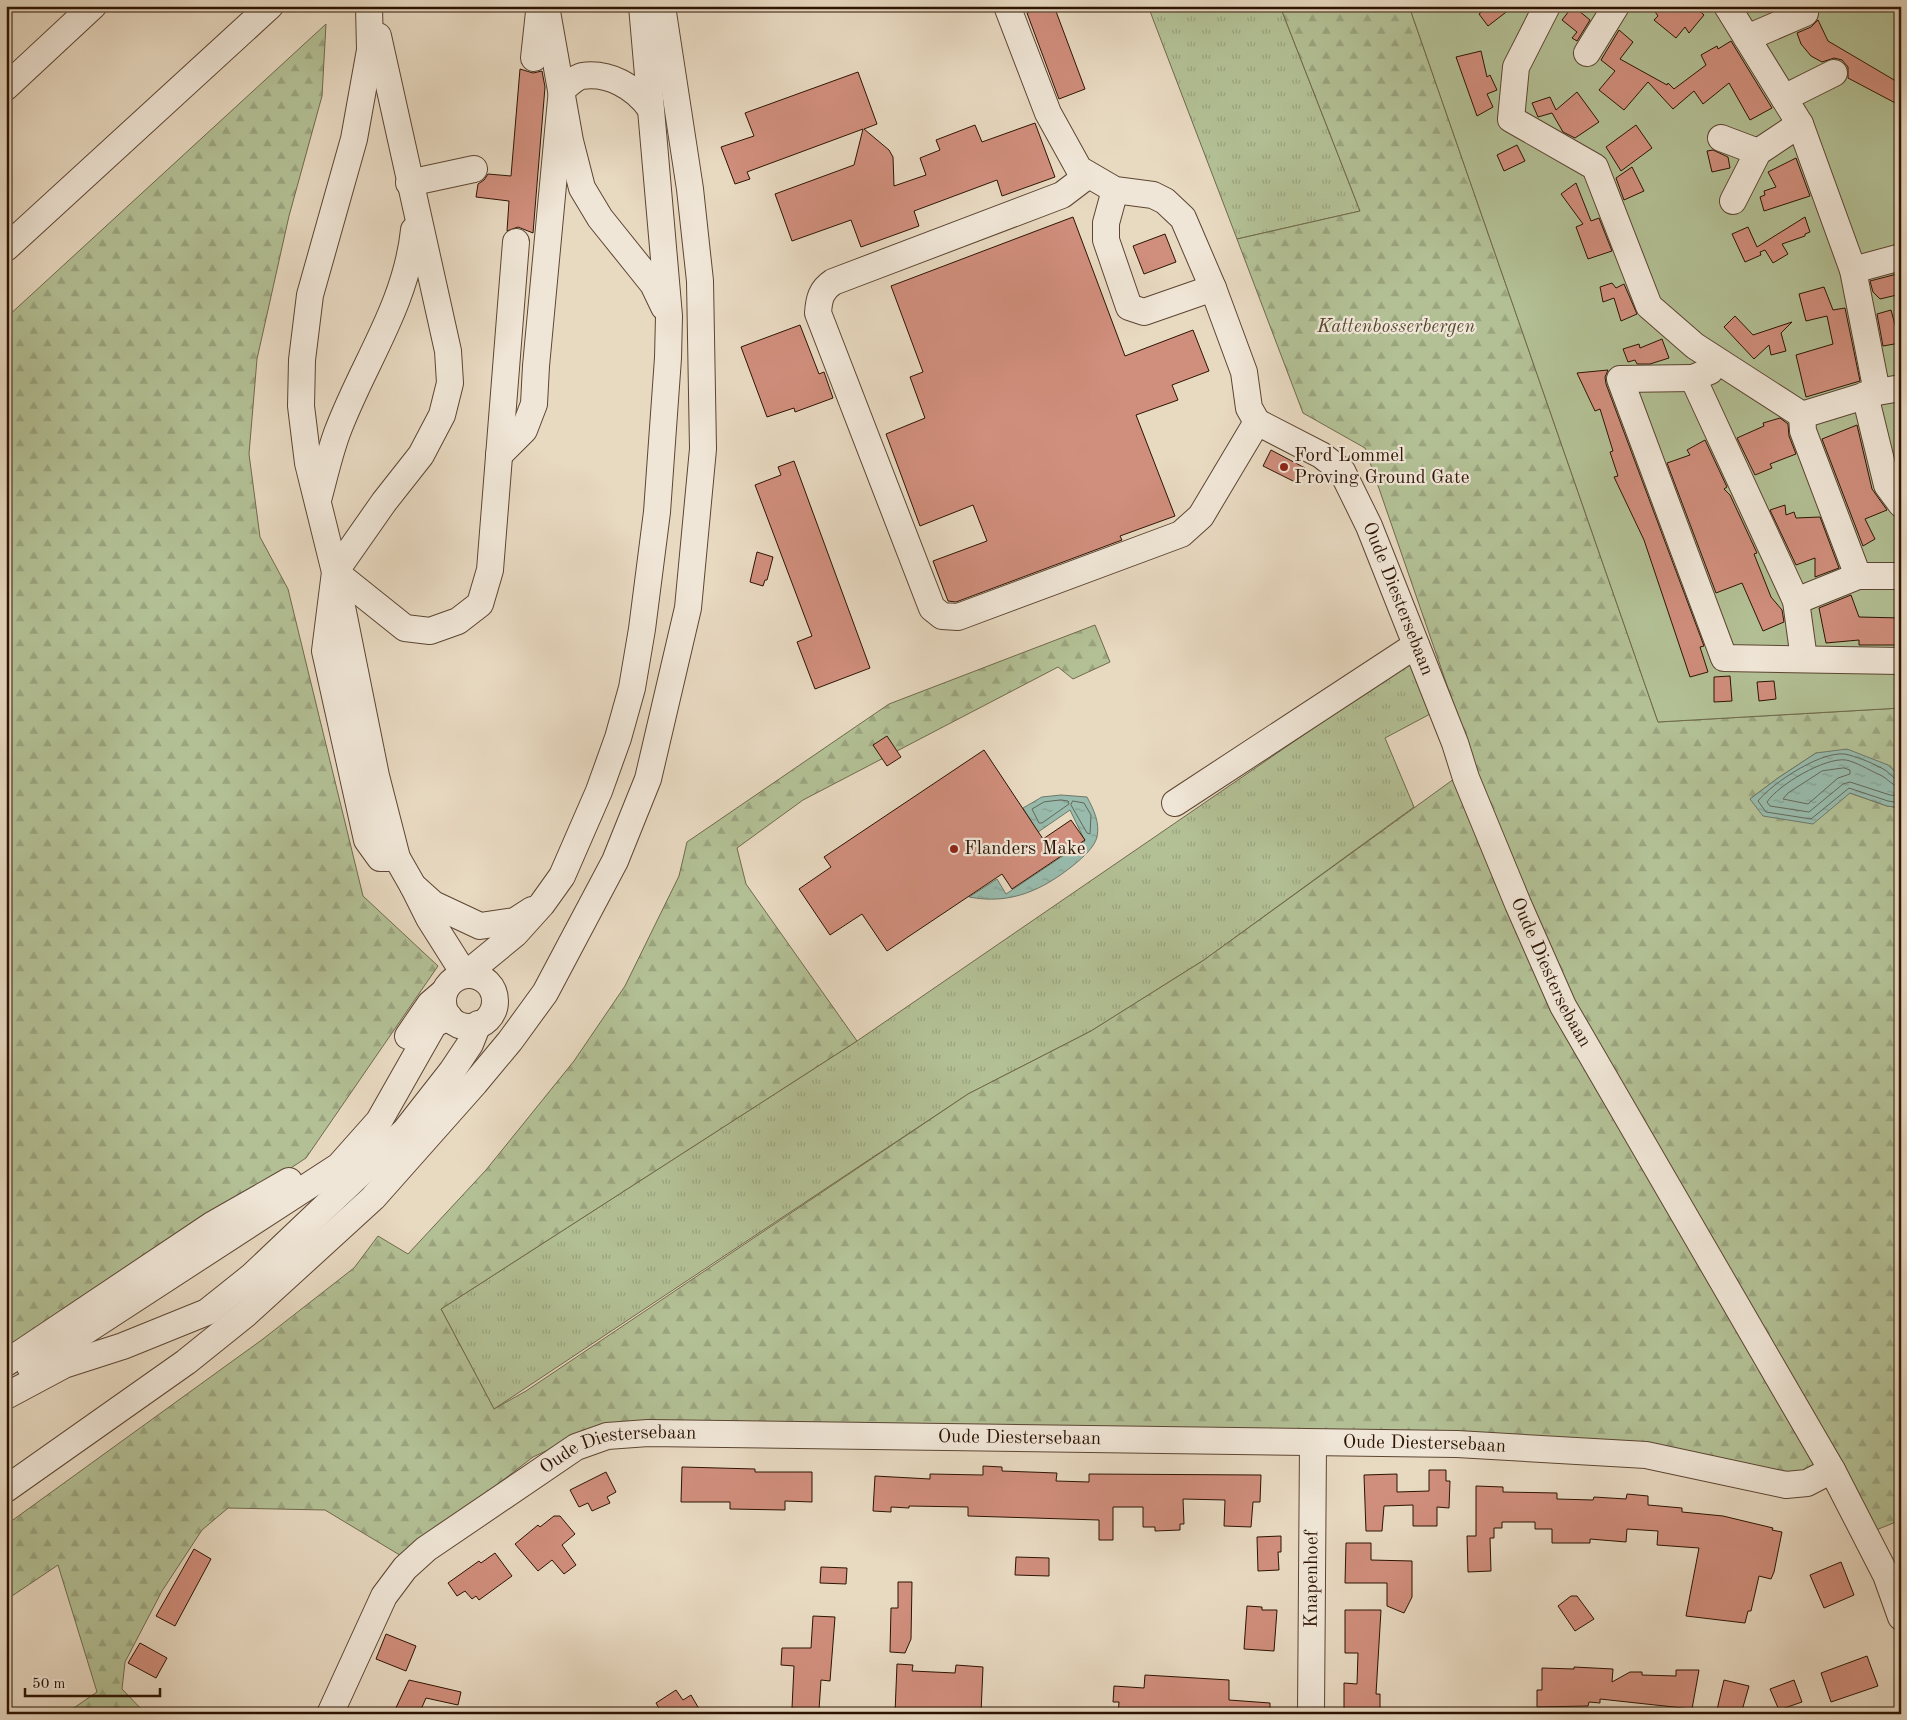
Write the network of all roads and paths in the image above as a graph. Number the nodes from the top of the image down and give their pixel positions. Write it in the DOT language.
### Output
graph roads {
  1 [pos="94,6"];
  2 [pos="270,6"];
  3 [pos="370,6"];
  4 [pos="539,6"];
  5 [pos="546,6"];
  6 [pos="642,6"];
  7 [pos="662,6"];
  8 [pos="1007,6"];
  9 [pos="1547,6"];
  10 [pos="1727,6"];
  11 [pos="1606,10"];
  12 [pos="1805,13"];
  13 [pos="1747,38"];
  14 [pos="1587,53"];
  15 [pos="534,58"];
  16 [pos="1834,73"];
  17 [pos="6,87"];
  18 [pos="562,89"];
  19 [pos="1784,98"];
  20 [pos="650,108"];
  21 [pos="1800,124"];
  22 [pos="1721,138"];
  23 [pos="1758,152"];
  24 [pos="474,169"];
  25 [pos="1087,176"];
  26 [pos="409,183"];
  27 [pos="1115,190"];
  28 [pos="1733,200"];
  29 [pos="415,212"];
  30 [pos="516,242"];
  31 [pos="6,248"];
  32 [pos="1901,257"];
  33 [pos="1853,270"];
  34 [pos="1213,288"];
  35 [pos="669,316"];
  36 [pos="1727,365"];
  37 [pos="1693,378"];
  38 [pos="1881,392"];
  39 [pos="1802,415"];
  40 [pos="1257,422"];
  41 [pos="499,455"];
  42 [pos="318,503"];
  43 [pos="1901,504"];
  44 [pos="335,572"];
  45 [pos="1858,576"];
  46 [pos="1901,576"];
  47 [pos="1796,600"];
  48 [pos="1416,645"];
  49 [pos="1804,659"];
  50 [pos="1901,661"];
  51 [pos="1175,803"];
  52 [pos="413,886"];
  53 [pos="542,904"];
  54 [pos="465,975"];
  55 [pos="446,1005"];
  56 [pos="478,1024"];
  57 [pos="6,1363"];
  58 [pos="6,1382"];
  59 [pos="6,1396"];
  60 [pos="1313,1443"];
  61 [pos="1832,1470"];
  62 [pos="6,1489"];
  63 [pos="1901,1617"];
  64 [pos="330,1714"];
  65 [pos="1311,1714"];
  1 -- 17 [label="street"];
  2 -- 31 [label="street"];
  3 -- 26 [label="street"];
  3 -- 42 [label="street"];
  4 -- 15 [label="street"];
  5 -- 18 [label="street"];
  6 -- 20 [label="street"];
  7 -- 62 [label="street"];
  8 -- 25 [label="street"];
  9 -- 36 [label="street"];
  10 -- 13 [label="street"];
  11 -- 14 [label="street"];
  12 -- 13 [label="street"];
  13 -- 19 [label="street"];
  16 -- 19 [label="street"];
  18 -- 20 [label="street"];
  18 -- 35 [label="street"];
  18 -- 41 [label="street"];
  19 -- 21 [label="street"];
  20 -- 35 [label="street"];
  21 -- 23 [label="street"];
  21 -- 33 [label="street"];
  22 -- 23 [label="street"];
  23 -- 28 [label="street"];
  24 -- 26 [label="street"];
  25 -- 27 [label="street"];
  25 -- 40 [label="street"];
  26 -- 29 [label="street"];
  27 -- 34 [label="street"];
  27 -- 34 [label="street"];
  29 -- 42 [label="street"];
  29 -- 44 [label="street"];
  30 -- 41 [label="street"];
  32 -- 33 [label="street"];
  33 -- 38 [label="street"];
  34 -- 40 [label="street"];
  35 -- 53 [label="street"];
  36 -- 37 [label="street"];
  36 -- 39 [label="street"];
  37 -- 47 [label="street"];
  37 -- 49 [label="street"];
  38 -- 39 [label="street"];
  38 -- 43 [label="street"];
  39 -- 45 [label="street"];
  40 -- 48 [label="street, Oude Diestersebaan"];
  41 -- 44 [label="street"];
  42 -- 44 [label="street"];
  44 -- 52 [label="street"];
  45 -- 46 [label="street"];
  45 -- 47 [label="street"];
  47 -- 49 [label="street"];
  48 -- 51 [label="street"];
  48 -- 61 [label="street, Oude Diestersebaan"];
  49 -- 50 [label="street"];
  52 -- 53 [label="street"];
  52 -- 54 [label="street"];
  53 -- 54 [label="street"];
  54 -- 55 [label="street"];
  54 -- 56 [label="street"];
  55 -- 56 [label="street"];
  55 -- 57 [label="street"];
  55 -- 58 [label="street"];
  56 -- 59 [label="street"];
  60 -- 61 [label="street, Oude Diestersebaan"];
  60 -- 64 [label="street, Oude Diestersebaan"];
  60 -- 65 [label="street, Knapenhoef"];
  61 -- 63 [label="street, Oude Diestersebaan"];
}
